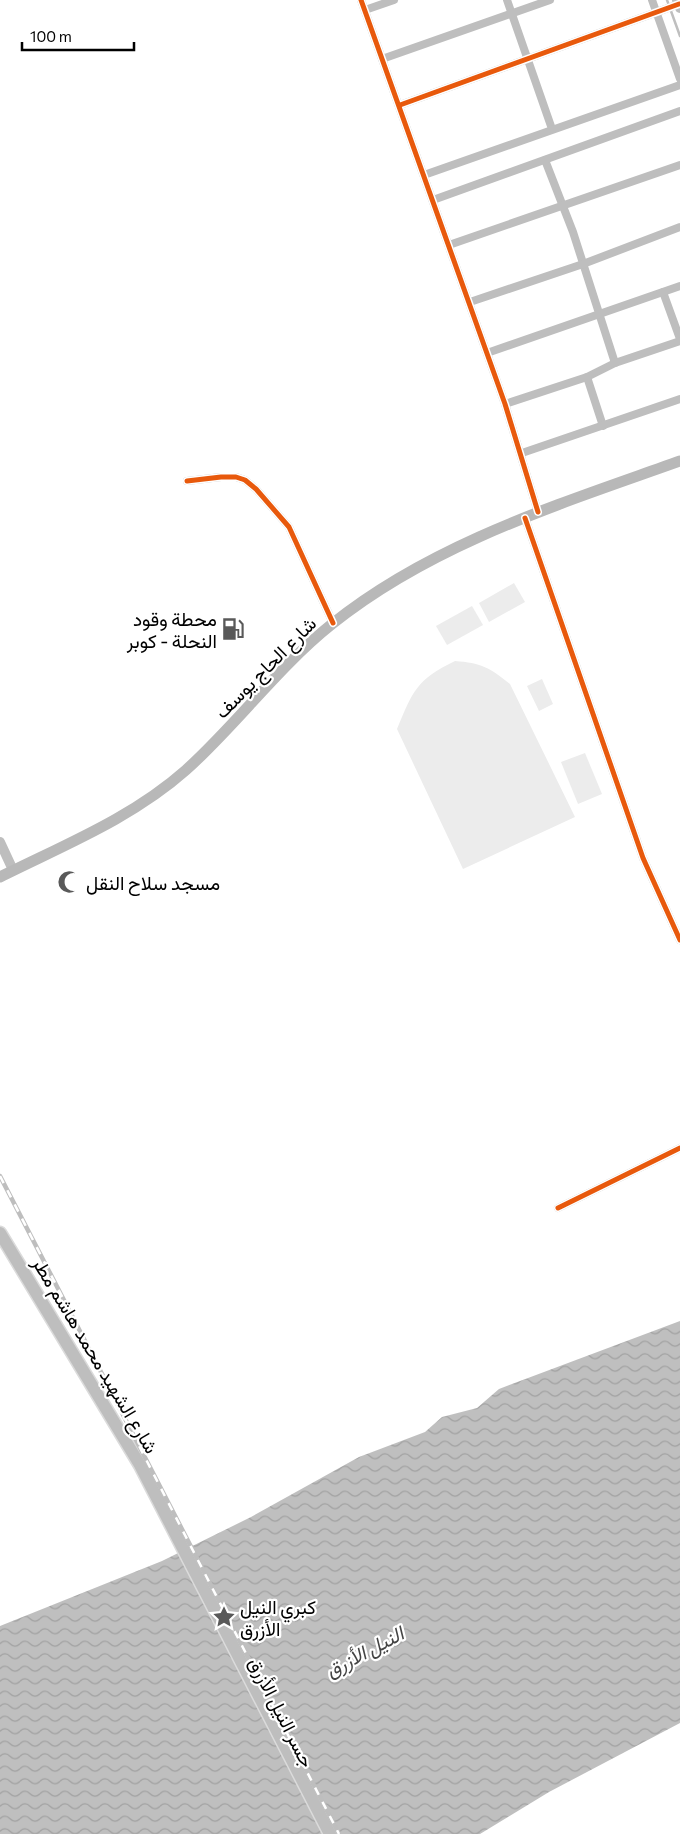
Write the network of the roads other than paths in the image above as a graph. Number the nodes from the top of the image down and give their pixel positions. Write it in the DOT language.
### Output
graph roads {
  1 [pos="361,0"];
  2 [pos="394,0"];
  3 [pos="508,0"];
  4 [pos="550,0"];
  5 [pos="652,0"];
  6 [pos="675,5"];
  7 [pos="365,10"];
  8 [pos="656,12"];
  9 [pos="512,13"];
  10 [pos="528,58"];
  11 [pos="382,59"];
  12 [pos="680,79"];
  13 [pos="680,85"];
  14 [pos="400,105"];
  15 [pos="680,111"];
  16 [pos="552,129"];
  17 [pos="544,160"];
  18 [pos="680,165"];
  19 [pos="424,175"];
  20 [pos="433,200"];
  21 [pos="563,207"];
  22 [pos="680,227"];
  23 [pos="449,244"];
  24 [pos="583,264"];
  25 [pos="680,286"];
  26 [pos="663,292"];
  27 [pos="470,302"];
  28 [pos="599,315"];
  29 [pos="680,340"];
  30 [pos="487,353"];
  31 [pos="615,362"];
  32 [pos="587,377"];
  33 [pos="680,399"];
  34 [pos="505,404"];
  35 [pos="603,426"];
  36 [pos="522,453"];
  37 [pos="680,462"];
  38 [pos="187,481"];
  39 [pos="538,512"];
  40 [pos="525,518"];
  41 [pos="333,623"];
  42 [pos="0,842"];
  43 [pos="13,870"];
  44 [pos="0,876"];
  45 [pos="680,940"];
  46 [pos="680,1148"];
  47 [pos="558,1208"];
  48 [pos="0,1233"];
  49 [pos="0,1247"];
  50 [pos="154,1500"];
  51 [pos="324,1834"];
  52 [pos="330,1834"];
  1 -- 7 [label="street"];
  2 -- 7 [label="street"];
  3 -- 9 [label="street"];
  4 -- 9 [label="street"];
  5 -- 8 [label="street"];
  6 -- 8 [label="street"];
  7 -- 11 [label="street"];
  8 -- 10 [label="street"];
  8 -- 12 [label="street"];
  9 -- 10 [label="street"];
  9 -- 11 [label="street"];
  10 -- 14 [label="street"];
  10 -- 16 [label="street"];
  11 -- 14 [label="street"];
  13 -- 16 [label="street"];
  14 -- 19 [label="street"];
  15 -- 17 [label="street"];
  16 -- 19 [label="street"];
  17 -- 20 [label="street"];
  17 -- 21 [label="street"];
  18 -- 21 [label="street"];
  19 -- 20 [label="street"];
  20 -- 23 [label="street"];
  21 -- 23 [label="street"];
  21 -- 24 [label="street"];
  22 -- 24 [label="street"];
  23 -- 27 [label="street"];
  24 -- 27 [label="street"];
  24 -- 28 [label="street"];
  25 -- 26 [label="street"];
  26 -- 28 [label="street"];
  26 -- 29 [label="street"];
  27 -- 30 [label="street"];
  28 -- 30 [label="street"];
  28 -- 31 [label="street"];
  29 -- 31 [label="street"];
  30 -- 34 [label="street"];
  31 -- 32 [label="street"];
  32 -- 34 [label="street"];
  32 -- 35 [label="street"];
  33 -- 35 [label="street"];
  34 -- 36 [label="street"];
  35 -- 36 [label="street"];
  36 -- 39 [label="street"];
  37 -- 39 [label="main road, شارع الحاج يوسف"];
  38 -- 41 [label="street"];
  39 -- 40 [label="main road, شارع الحاج يوسف"];
  40 -- 41 [label="main road, شارع الحاج يوسف"];
  40 -- 45 [label="street"];
  41 -- 43 [label="main road, شارع الحاج يوسف"];
  42 -- 43 [label="street"];
  43 -- 44 [label="main road, شارع الحاج يوسف"];
  46 -- 47 [label="street"];
  48 -- 50 [label="main road, شارع الشهيد محمد هاشم مطر"];
  49 -- 50 [label="main road, شارع الشهيد محمد هاشم مطر"];
  50 -- 51 [label="main road, جسر النيل الأزرق"];
  50 -- 52 [label="main road"];
}
